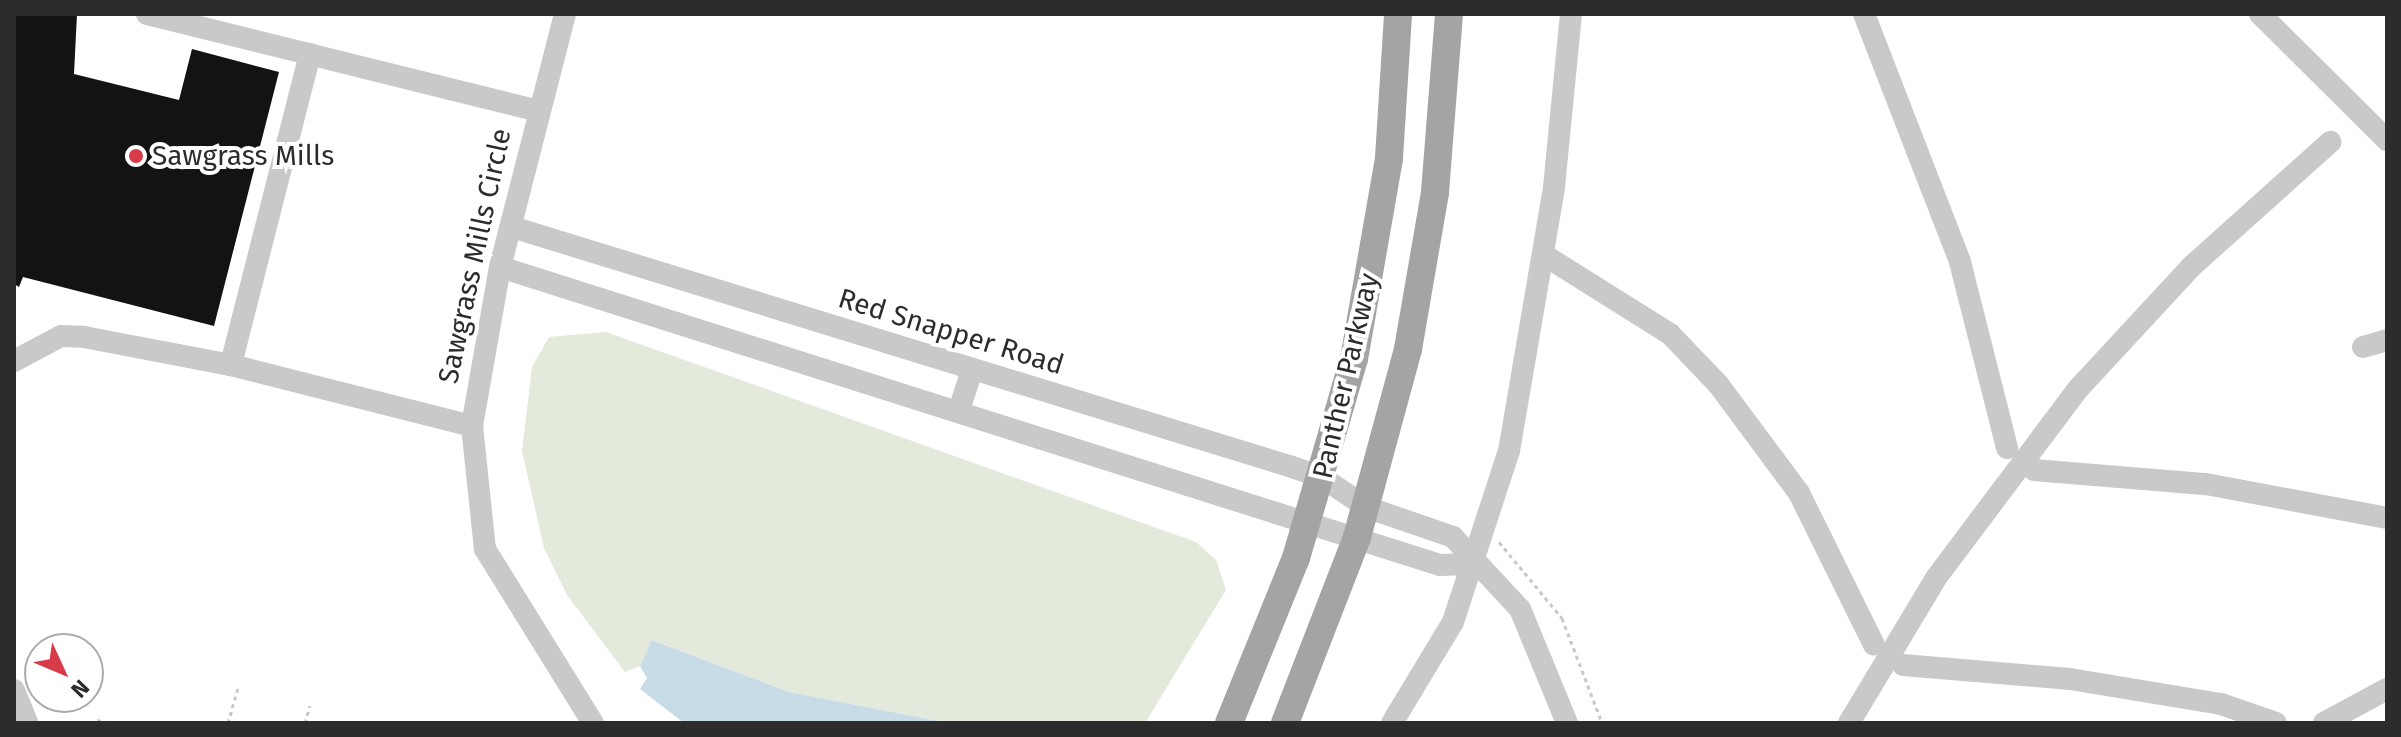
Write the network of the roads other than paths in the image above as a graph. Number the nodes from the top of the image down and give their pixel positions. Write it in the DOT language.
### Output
graph roads {
  1 [pos="147,14"];
  2 [pos="565,14"];
  3 [pos="1398,14"];
  4 [pos="1449,14"];
  5 [pos="1571,14"];
  6 [pos="1864,14"];
  7 [pos="2260,14"];
  8 [pos="310,54"];
  9 [pos="538,111"];
  10 [pos="2387,140"];
  11 [pos="2330,142"];
  12 [pos="512,227"];
  13 [pos="1544,255"];
  14 [pos="500,267"];
  15 [pos="2387,340"];
  16 [pos="2363,347"];
  17 [pos="14,361"];
  18 [pos="231,365"];
  19 [pos="972,370"];
  20 [pos="959,410"];
  21 [pos="472,426"];
  22 [pos="2007,448"];
  23 [pos="2034,470"];
  24 [pos="1323,478"];
  25 [pos="1366,507"];
  26 [pos="2387,518"];
  27 [pos="1309,519"];
  28 [pos="1357,537"];
  29 [pos="1476,564"];
  30 [pos="1874,645"];
  31 [pos="1903,665"];
  32 [pos="2387,689"];
  33 [pos="14,690"];
  34 [pos="1850,722"];
  35 [pos="27,723"];
  36 [pos="593,723"];
  37 [pos="1229,723"];
  38 [pos="1285,723"];
  39 [pos="1392,723"];
  40 [pos="1567,723"];
  41 [pos="2276,723"];
  42 [pos="2324,723"];
  1 -- 8 [label="street"];
  2 -- 9 [label="street, Sawgrass Mills Circle"];
  3 -- 24 [label="main road, Panther Parkway"];
  4 -- 25 [label="main road, Panther Parkway"];
  5 -- 13 [label="street"];
  6 -- 22 [label="street"];
  7 -- 10 [label="street"];
  8 -- 9 [label="street"];
  8 -- 18 [label="street"];
  9 -- 12 [label="street, Sawgrass Mills Circle"];
  11 -- 34 [label="street"];
  12 -- 14 [label="street, Sawgrass Mills Circle"];
  12 -- 19 [label="street, Red Snapper Road"];
  13 -- 29 [label="street"];
  13 -- 30 [label="street"];
  14 -- 20 [label="street"];
  14 -- 21 [label="street, Sawgrass Mills Circle"];
  15 -- 16 [label="street"];
  17 -- 18 [label="street"];
  18 -- 21 [label="street"];
  19 -- 20 [label="street"];
  19 -- 24 [label="street, Red Snapper Road"];
  20 -- 27 [label="street"];
  21 -- 36 [label="street, Sawgrass Mills Circle"];
  23 -- 26 [label="street"];
  24 -- 25 [label="street, Red Snapper Road"];
  24 -- 27 [label="main road, Panther Parkway"];
  25 -- 28 [label="main road, Panther Parkway"];
  25 -- 29 [label="street, Red Snapper Road"];
  27 -- 28 [label="street"];
  27 -- 37 [label="main road, Panther Parkway"];
  28 -- 29 [label="street"];
  28 -- 38 [label="main road, Panther Parkway"];
  29 -- 39 [label="street"];
  29 -- 40 [label="street, Red Snapper Road"];
  31 -- 41 [label="street"];
  32 -- 42 [label="street"];
  33 -- 35 [label="street"];
}
